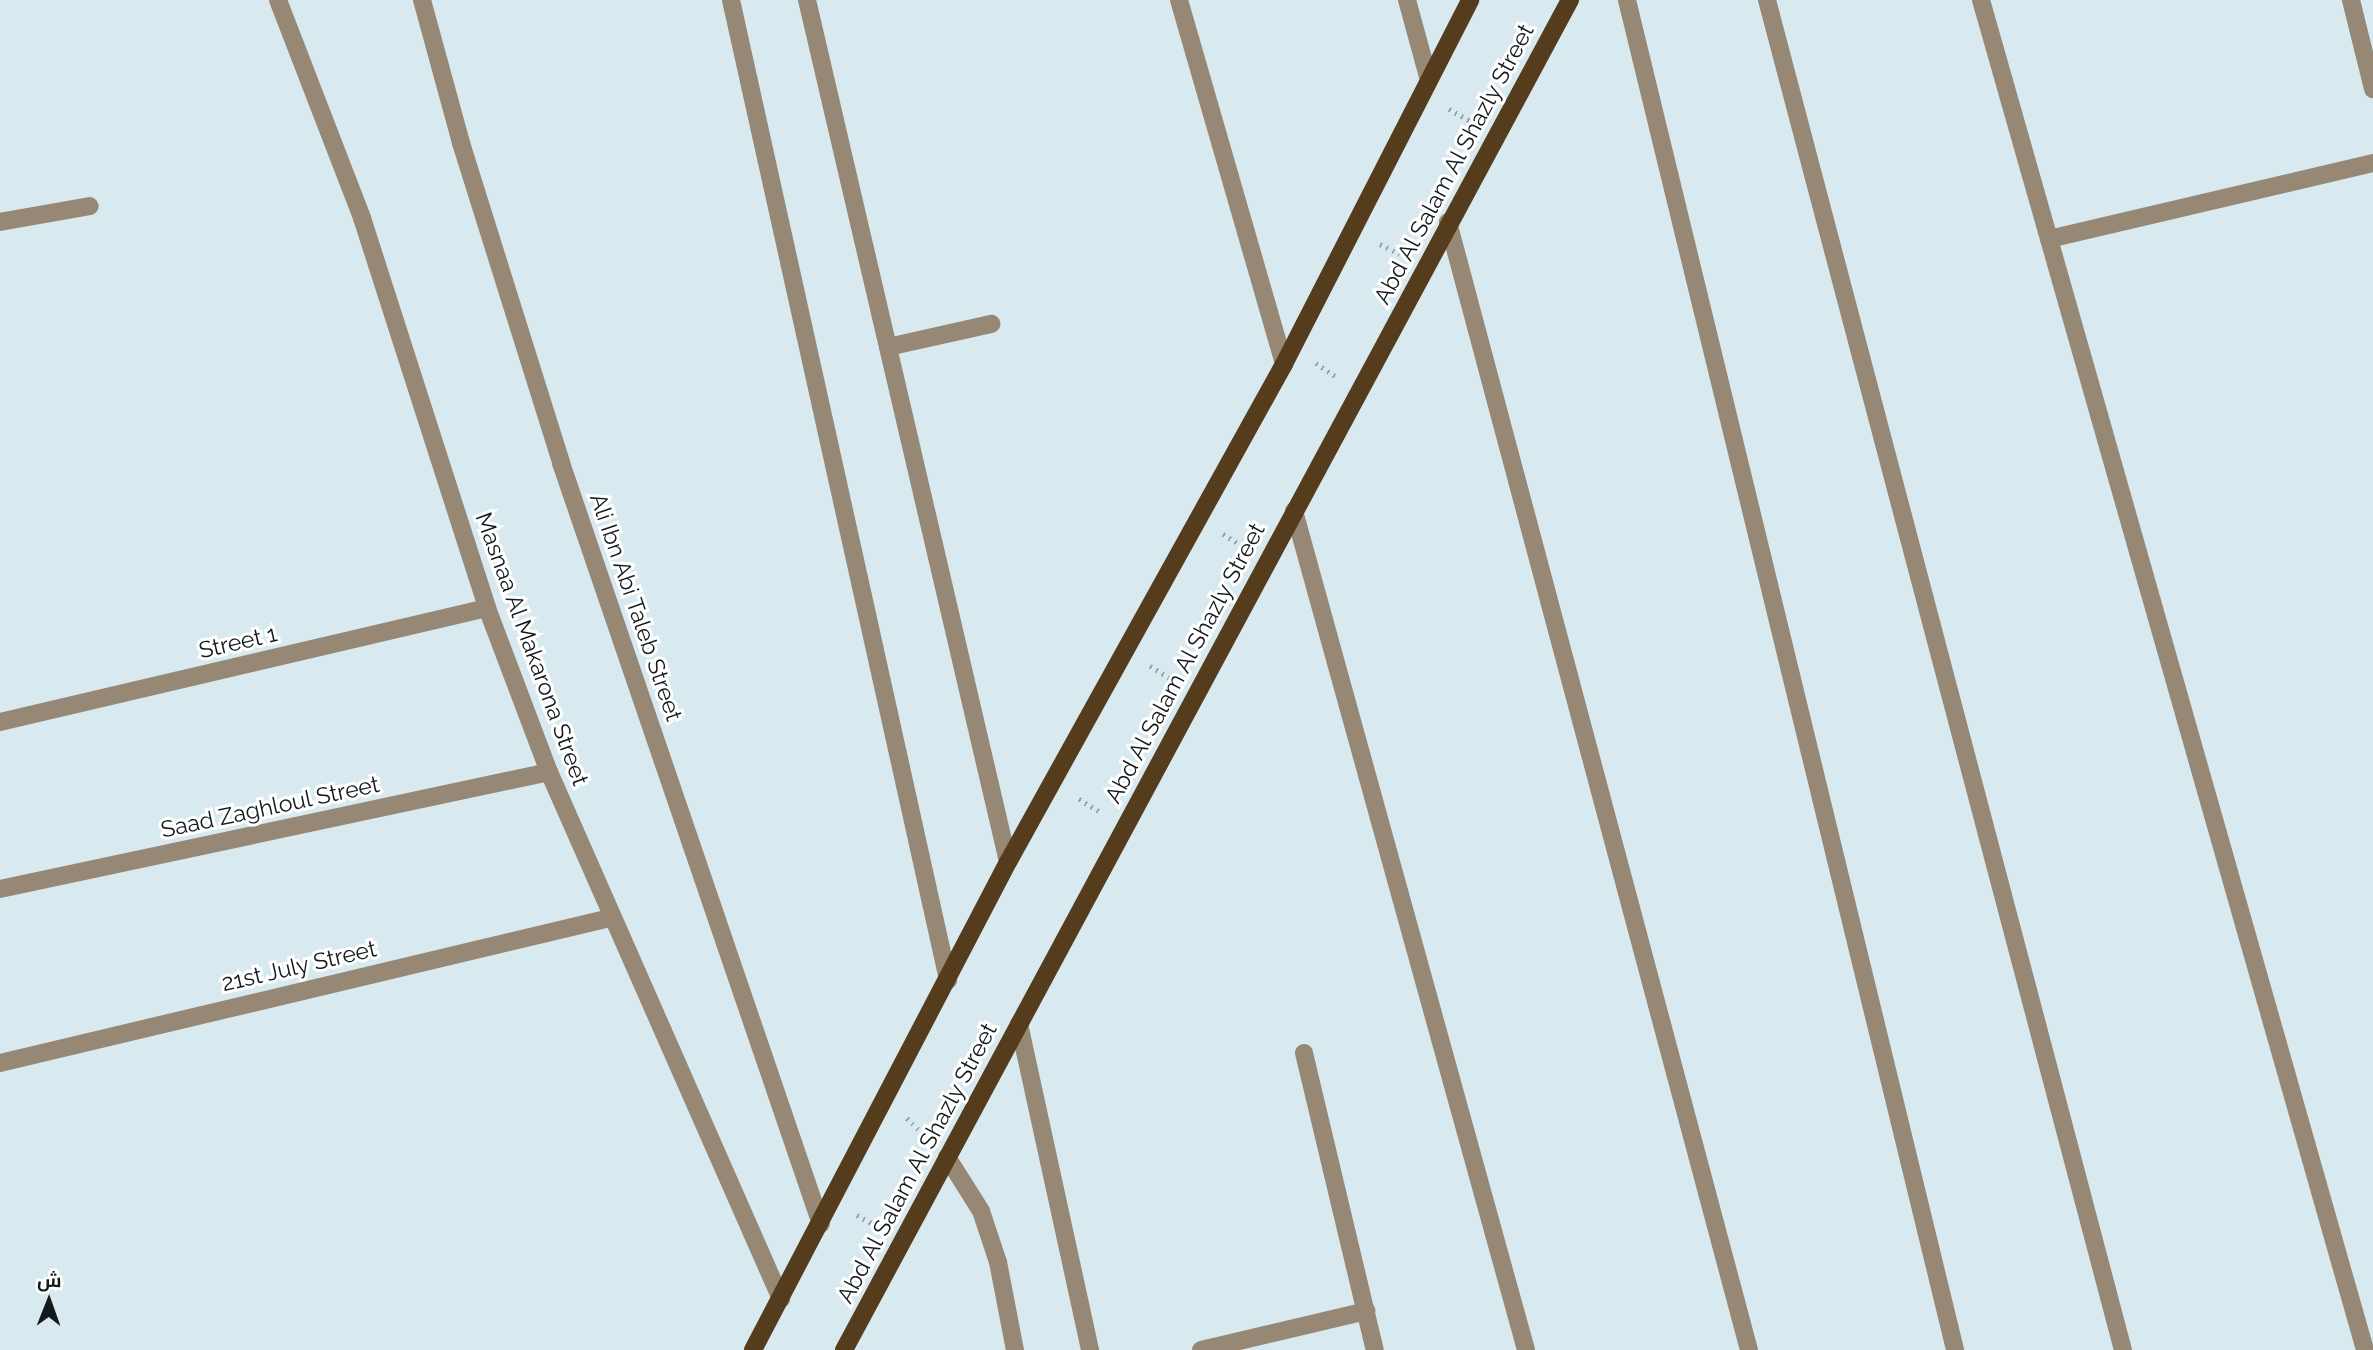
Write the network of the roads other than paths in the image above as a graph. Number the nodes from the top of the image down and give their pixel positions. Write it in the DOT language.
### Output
graph roads {
  1 [pos="278,0"];
  2 [pos="422,0"];
  3 [pos="731,0"];
  4 [pos="807,0"];
  5 [pos="1179,0"];
  6 [pos="1407,0"];
  7 [pos="1470,0"];
  8 [pos="1570,0"];
  9 [pos="1628,0"];
  10 [pos="1767,0"];
  11 [pos="1981,0"];
  12 [pos="2351,0"];
  13 [pos="1428,76"];
  14 [pos="2373,89"];
  15 [pos="2373,163"];
  16 [pos="90,206"];
  17 [pos="0,222"];
  18 [pos="1448,222"];
  19 [pos="2049,239"];
  20 [pos="991,324"];
  21 [pos="888,347"];
  22 [pos="1284,364"];
  23 [pos="1294,511"];
  24 [pos="487,608"];
  25 [pos="0,722"];
  26 [pos="549,772"];
  27 [pos="1008,862"];
  28 [pos="0,889"];
  29 [pos="610,918"];
  30 [pos="948,980"];
  31 [pos="1020,1024"];
  32 [pos="1304,1052"];
  33 [pos="0,1062"];
  34 [pos="947,1157"];
  35 [pos="821,1224"];
  36 [pos="781,1299"];
  37 [pos="1366,1311"];
  38 [pos="753,1350"];
  39 [pos="844,1350"];
  40 [pos="1015,1350"];
  41 [pos="1090,1350"];
  42 [pos="1200,1350"];
  43 [pos="1375,1350"];
  44 [pos="1526,1350"];
  45 [pos="1749,1350"];
  46 [pos="1955,1350"];
  47 [pos="2123,1350"];
  48 [pos="2365,1350"];
  1 -- 24 [label="street, Masnaa Al Makarona Street"];
  2 -- 35 [label="street, Ali Ibn Abi Taleb Street"];
  3 -- 30 [label="street"];
  4 -- 21 [label="street"];
  5 -- 22 [label="street"];
  6 -- 13 [label="street"];
  7 -- 13 [label="main road"];
  8 -- 18 [label="main road, Abd Al Salam Al Shazly Street"];
  9 -- 46 [label="street"];
  10 -- 47 [label="street"];
  11 -- 19 [label="street"];
  12 -- 14 [label="street"];
  13 -- 22 [label="main road"];
  15 -- 19 [label="street"];
  16 -- 17 [label="street"];
  18 -- 23 [label="main road, Abd Al Salam Al Shazly Street"];
  18 -- 45 [label="street"];
  19 -- 48 [label="street"];
  20 -- 21 [label="street"];
  21 -- 27 [label="street"];
  22 -- 27 [label="main road"];
  23 -- 31 [label="main road, Abd Al Salam Al Shazly Street"];
  23 -- 44 [label="street"];
  24 -- 25 [label="street, Street 1"];
  24 -- 26 [label="street, Masnaa Al Makarona Street"];
  26 -- 28 [label="street, Saad Zaghloul Street"];
  26 -- 29 [label="street, Masnaa Al Makarona Street"];
  27 -- 30 [label="main road"];
  29 -- 33 [label="street, 21st July Street"];
  29 -- 36 [label="street, Masnaa Al Makarona Street"];
  30 -- 35 [label="main road"];
  31 -- 34 [label="main road, Abd Al Salam Al Shazly Street"];
  31 -- 41 [label="street"];
  32 -- 37 [label="street"];
  34 -- 39 [label="main road, Abd Al Salam Al Shazly Street"];
  34 -- 40 [label="street"];
  35 -- 36 [label="main road"];
  36 -- 38 [label="main road"];
  37 -- 42 [label="street"];
  37 -- 43 [label="street"];
}
